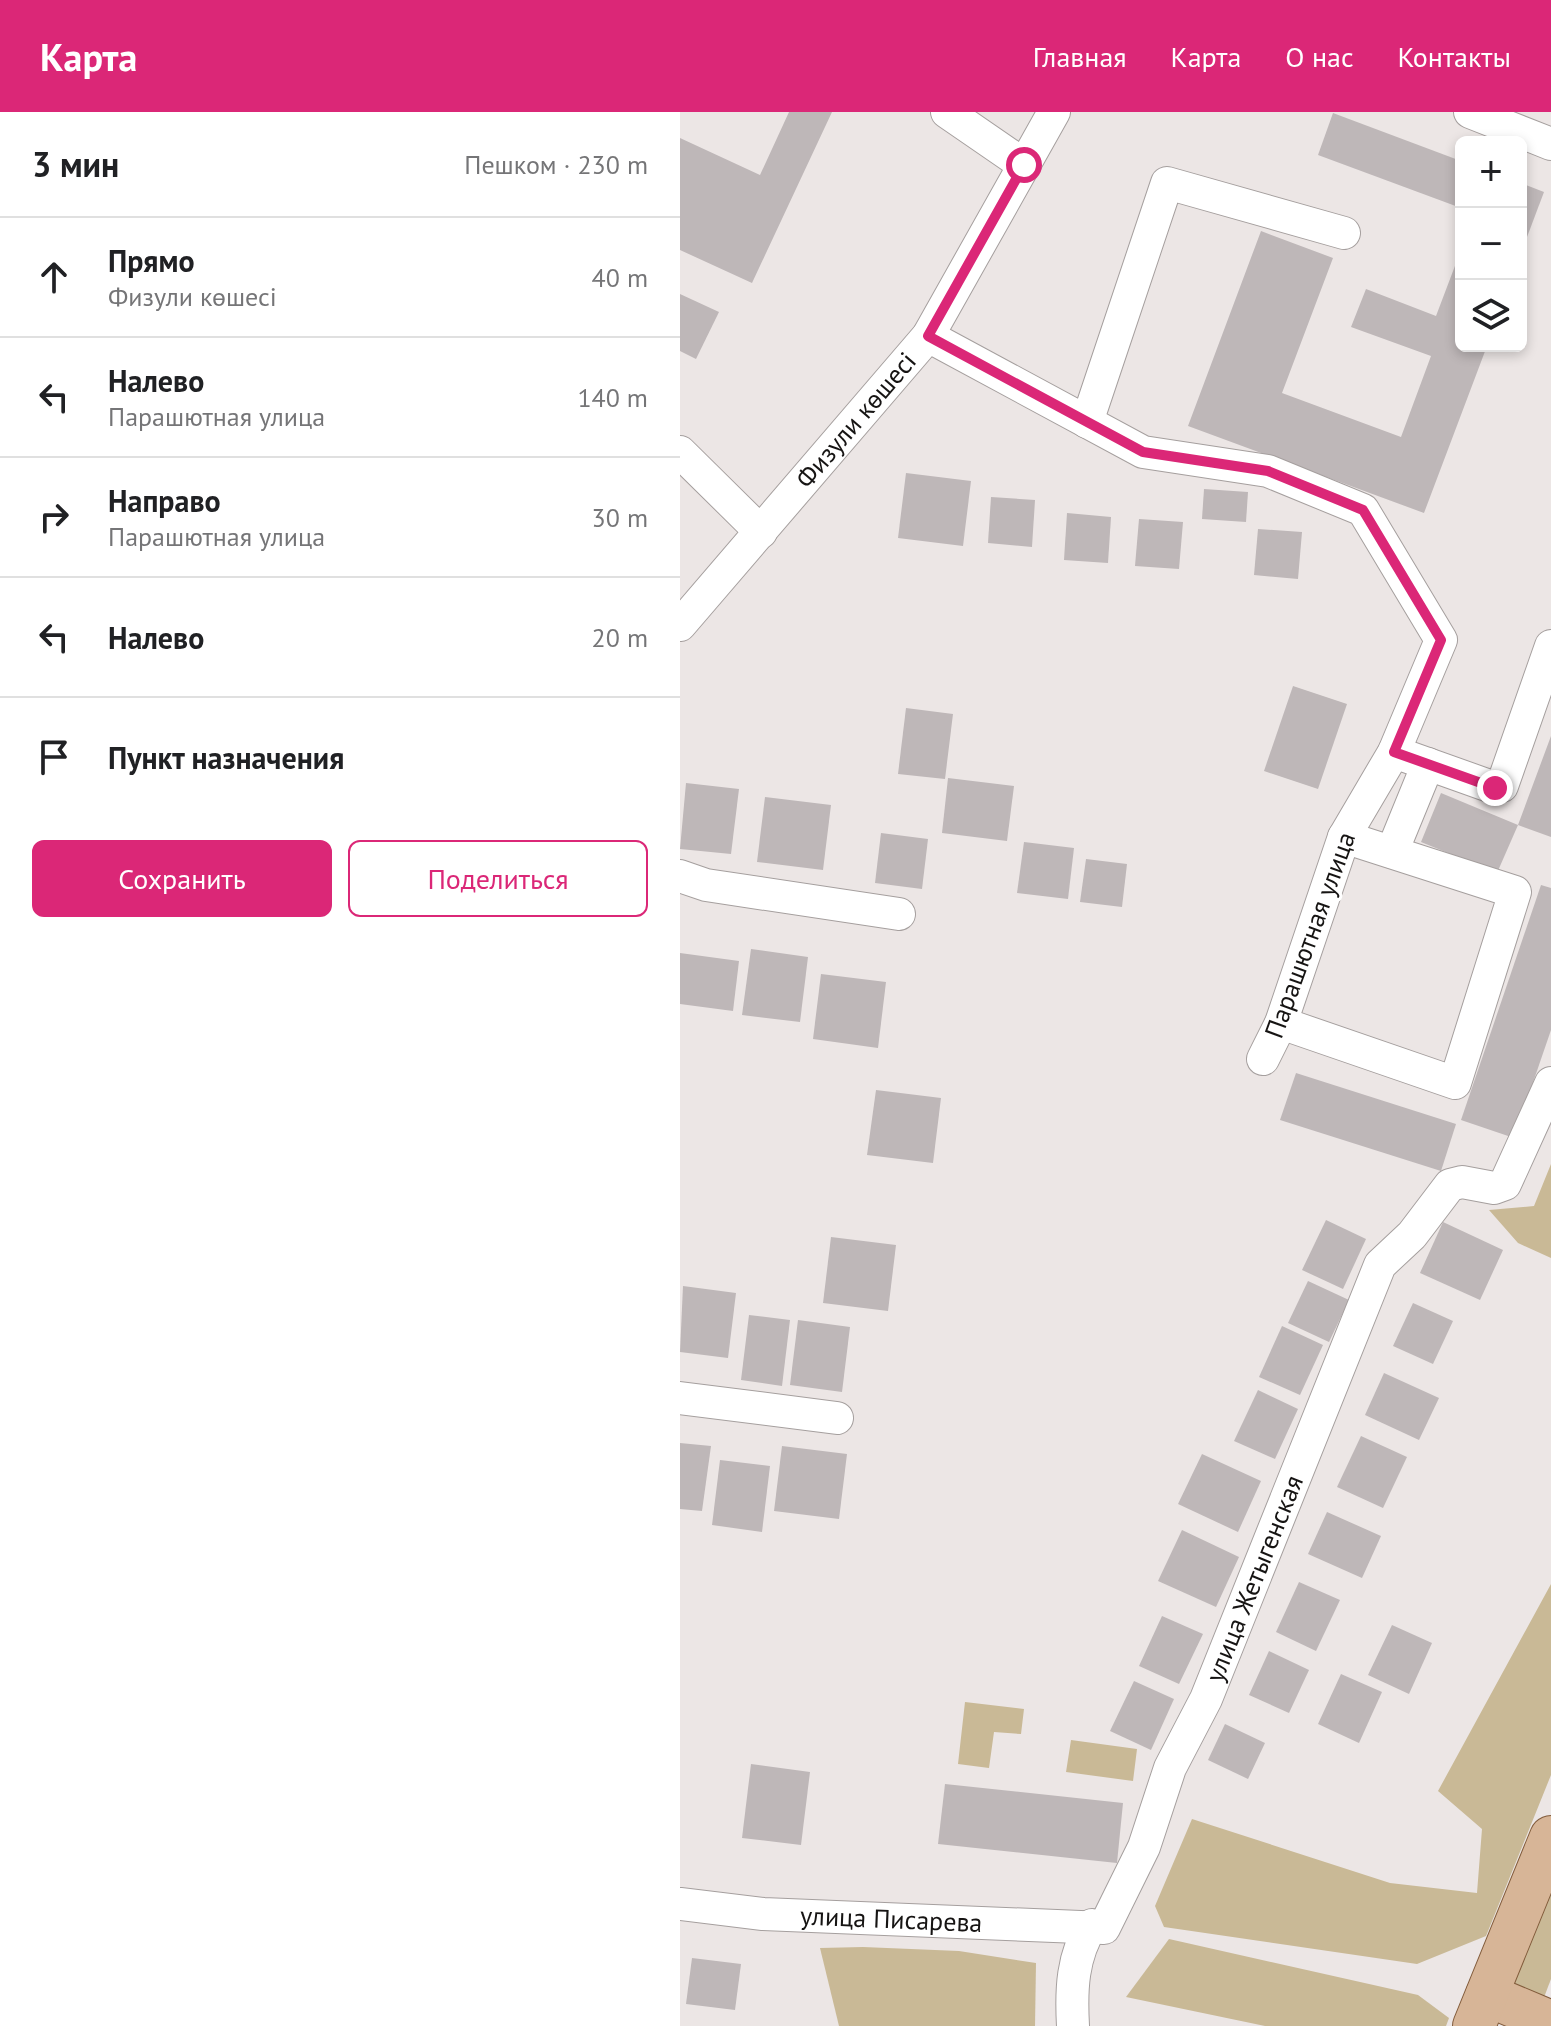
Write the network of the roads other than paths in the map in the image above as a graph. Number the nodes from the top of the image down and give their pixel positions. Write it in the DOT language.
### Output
graph roads {
  1 [pos="947,112"];
  2 [pos="1054,112"];
  3 [pos="1491,116"];
  4 [pos="1551,144"];
  5 [pos="1024,165"];
  6 [pos="1344,233"];
  7 [pos="928,336"];
  8 [pos="1087,422"];
  9 [pos="680,452"];
  10 [pos="761,532"];
  11 [pos="680,625"];
  12 [pos="1551,646"];
  13 [pos="1394,752"];
  14 [pos="1428,764"];
  15 [pos="1344,837"];
  16 [pos="1392,852"];
  17 [pos="680,876"];
  18 [pos="899,914"];
  19 [pos="1281,1023"];
  20 [pos="1263,1059"];
  21 [pos="1551,1083"];
  22 [pos="680,1398"];
  23 [pos="837,1418"];
  24 [pos="1551,1837"];
  25 [pos="680,1904"];
  26 [pos="1098,1926"];
  27 [pos="1480,2010"];
  28 [pos="1551,2024"];
  29 [pos="1073,2026"];
  1 -- 5 [label="street"];
  2 -- 5 [label="street, Физули көшесі"];
  3 -- 4 [label="street"];
  5 -- 7 [label="street, Физули көшесі"];
  6 -- 8 [label="street"];
  7 -- 8 [label="street, Парашютная улица"];
  7 -- 10 [label="street, Физули көшесі"];
  8 -- 13 [label="street, Парашютная улица"];
  9 -- 10 [label="street"];
  10 -- 11 [label="street, Физули көшесі"];
  12 -- 14 [label="street"];
  13 -- 14 [label="street"];
  13 -- 15 [label="street, Парашютная улица"];
  14 -- 16 [label="street"];
  15 -- 16 [label="street"];
  15 -- 19 [label="street, Парашютная улица"];
  16 -- 19 [label="street"];
  17 -- 18 [label="street"];
  19 -- 20 [label="street, Парашютная улица"];
  21 -- 26 [label="street, улица Жетыгенская"];
  22 -- 23 [label="street"];
  24 -- 27 [label="main road"];
  25 -- 26 [label="street, улица Писарева"];
  26 -- 29 [label="street, улица Жетыгенская"];
  27 -- 28 [label="main road"];
}
